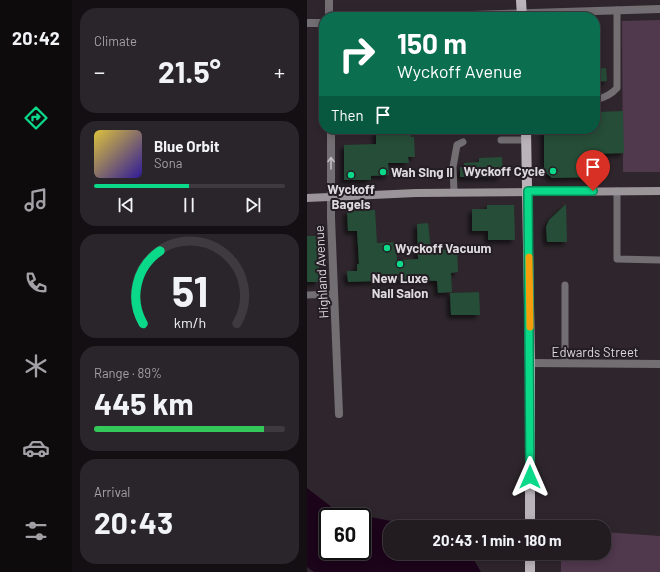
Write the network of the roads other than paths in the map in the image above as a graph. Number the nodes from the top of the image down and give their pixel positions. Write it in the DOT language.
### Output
graph roads {
  1 [pos="329,0"];
  2 [pos="521,0"];
  3 [pos="660,9"];
  4 [pos="617,10"];
  5 [pos="329,12"];
  6 [pos="522,12"];
  7 [pos="579,12"];
  8 [pos="307,23"];
  9 [pos="319,23"];
  10 [pos="600,99"];
  11 [pos="331,134"];
  12 [pos="526,134"];
  13 [pos="501,140"];
  14 [pos="526,140"];
  15 [pos="463,142"];
  16 [pos="528,191"];
  17 [pos="617,191"];
  18 [pos="660,191"];
  19 [pos="454,192"];
  20 [pos="331,197"];
  21 [pos="307,198"];
  22 [pos="660,260"];
  23 [pos="565,285"];
  24 [pos="334,294"];
  25 [pos="307,295"];
  26 [pos="530,363"];
  27 [pos="565,364"];
  28 [pos="660,364"];
  29 [pos="339,414"];
  30 [pos="530,520"];
  31 [pos="530,560"];
  32 [pos="530,572"];
  1 -- 5 [label="street"];
  2 -- 6 [label="main road"];
  3 -- 4 [label="street"];
  4 -- 7 [label="street"];
  4 -- 10 [label="lane"];
  8 -- 9 [label="street"];
  20 -- 11 [label="street, Highland Avenue, one-way"];
  12 -- 14 [label="main road"];
  13 -- 14 [label="lane"];
  14 -- 16 [label="main road"];
  15 -- 19 [label="lane"];
  16 -- 17 [label="main road"];
  16 -- 19 [label="main road"];
  16 -- 26 [label="main road"];
  17 -- 18 [label="main road"];
  17 -- 22 [label="lane"];
  19 -- 20 [label="main road"];
  20 -- 21 [label="main road"];
  20 -- 24 [label="street, Highland Avenue"];
  23 -- 27 [label="lane"];
  24 -- 25 [label="lane"];
  24 -- 29 [label="street, Highland Avenue"];
  26 -- 27 [label="street, Edwards Street"];
  26 -- 30 [label="main road"];
  27 -- 28 [label="street, Edwards Street"];
  31 -- 32 [label="main road"];
}
